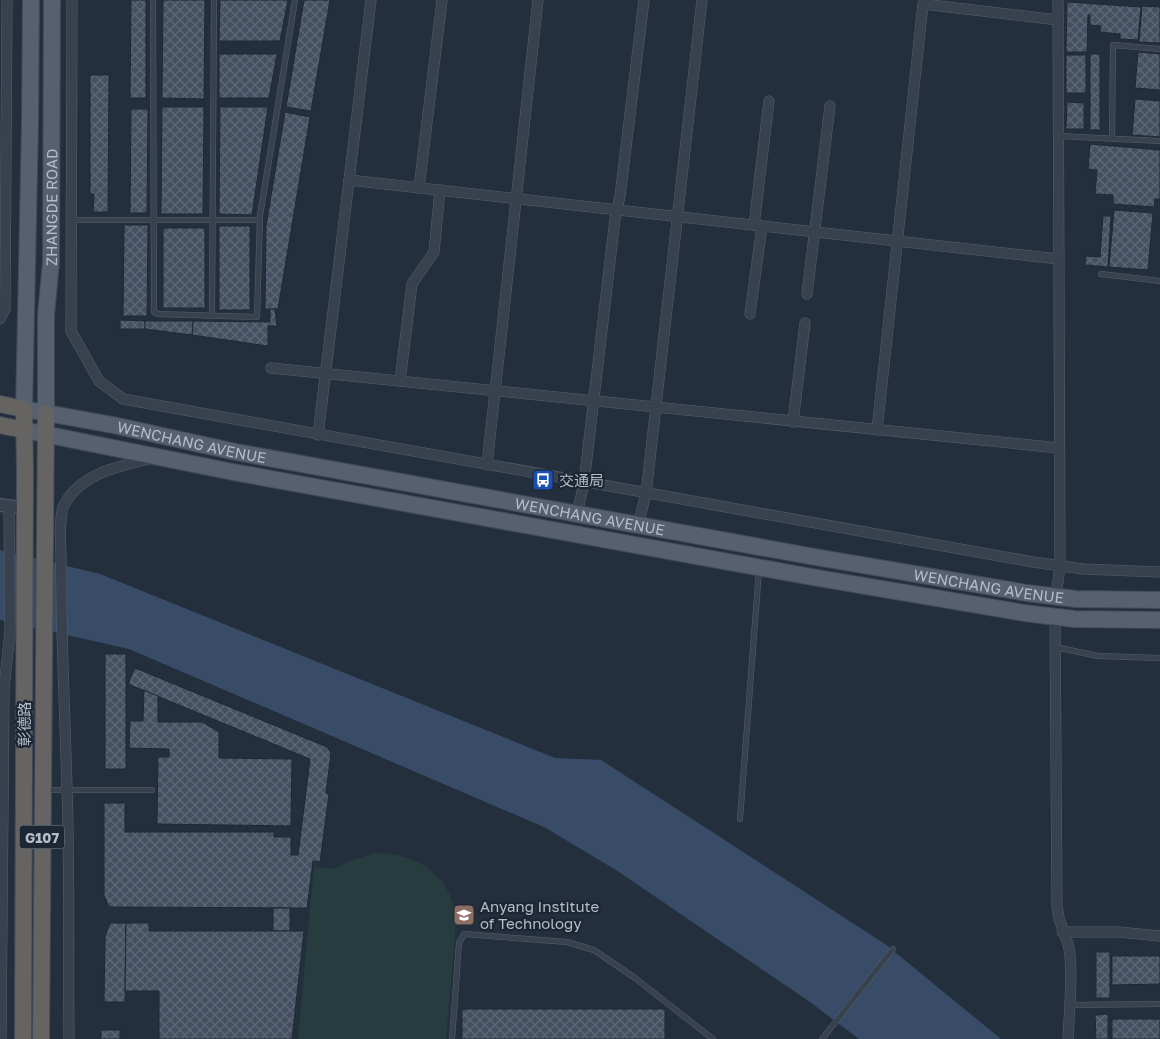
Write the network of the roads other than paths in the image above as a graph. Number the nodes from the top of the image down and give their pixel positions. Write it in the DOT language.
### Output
graph roads {
  1 [pos="7,0"];
  2 [pos="30,0"];
  3 [pos="52,0"];
  4 [pos="72,0"];
  5 [pos="153,0"];
  6 [pos="214,0"];
  7 [pos="295,0"];
  8 [pos="371,0"];
  9 [pos="442,0"];
  10 [pos="538,0"];
  11 [pos="644,0"];
  12 [pos="702,0"];
  13 [pos="1058,0"];
  14 [pos="1058,20"];
  15 [pos="1160,49"];
  16 [pos="769,101"];
  17 [pos="830,106"];
  18 [pos="1057,136"];
  19 [pos="1112,137"];
  20 [pos="1160,140"];
  21 [pos="349,180"];
  22 [pos="419,188"];
  23 [pos="440,190"];
  24 [pos="516,199"];
  25 [pos="617,210"];
  26 [pos="677,216"];
  27 [pos="71,220"];
  28 [pos="154,220"];
  29 [pos="213,220"];
  30 [pos="260,220"];
  31 [pos="758,225"];
  32 [pos="815,232"];
  33 [pos="898,241"];
  34 [pos="1058,259"];
  35 [pos="1101,274"];
  36 [pos="1160,281"];
  37 [pos="807,294"];
  38 [pos="750,314"];
  39 [pos="212,315"];
  40 [pos="0,320"];
  41 [pos="805,323"];
  42 [pos="271,368"];
  43 [pos="326,374"];
  44 [pos="400,381"];
  45 [pos="495,391"];
  46 [pos="594,401"];
  47 [pos="0,404"];
  48 [pos="656,408"];
  49 [pos="24,409"];
  50 [pos="46,413"];
  51 [pos="793,422"];
  52 [pos="0,425"];
  53 [pos="24,430"];
  54 [pos="878,430"];
  55 [pos="45,434"];
  56 [pos="318,434"];
  57 [pos="1059,448"];
  58 [pos="160,456"];
  59 [pos="487,465"];
  60 [pos="584,483"];
  61 [pos="646,494"];
  62 [pos="11,506"];
  63 [pos="577,514"];
  64 [pos="638,525"];
  65 [pos="1060,566"];
  66 [pos="760,567"];
  67 [pos="1160,572"];
  68 [pos="1056,597"];
  69 [pos="1160,600"];
  70 [pos="1055,616"];
  71 [pos="1160,620"];
  72 [pos="17,633"];
  73 [pos="1055,647"];
  74 [pos="1160,658"];
  75 [pos="42,790"];
  76 [pos="67,790"];
  77 [pos="152,790"];
  78 [pos="740,819"];
  79 [pos="1062,932"];
  80 [pos="1160,936"];
  81 [pos="891,951"];
  82 [pos="1160,1004"];
  83 [pos="1069,1005"];
  84 [pos="1,1039"];
  85 [pos="23,1039"];
  86 [pos="41,1039"];
  87 [pos="69,1039"];
  88 [pos="452,1039"];
  89 [pos="713,1039"];
  90 [pos="822,1039"];
  91 [pos="1068,1039"];
  1 -- 40 [label="street"];
  2 -- 49 [label="main road, ZHANGDE ROAD"];
  3 -- 50 [label="main road, ZHANGDE ROAD"];
  4 -- 27 [label="street"];
  5 -- 28 [label="lane"];
  6 -- 29 [label="lane"];
  7 -- 30 [label="lane"];
  8 -- 21 [label="street"];
  9 -- 22 [label="street"];
  10 -- 24 [label="street"];
  11 -- 25 [label="street"];
  12 -- 26 [label="street"];
  13 -- 14 [label="street"];
  14 -- 18 [label="street"];
  14 -- 33 [label="street"];
  15 -- 19 [label="lane"];
  16 -- 31 [label="street"];
  17 -- 32 [label="street"];
  18 -- 19 [label="lane"];
  18 -- 34 [label="street"];
  19 -- 20 [label="lane"];
  21 -- 22 [label="street"];
  21 -- 43 [label="street"];
  22 -- 23 [label="street"];
  23 -- 24 [label="street"];
  23 -- 44 [label="street"];
  24 -- 25 [label="street"];
  24 -- 45 [label="street"];
  25 -- 26 [label="street"];
  25 -- 46 [label="street"];
  26 -- 31 [label="street"];
  26 -- 48 [label="street"];
  27 -- 28 [label="lane"];
  27 -- 56 [label="street"];
  28 -- 29 [label="lane"];
  28 -- 39 [label="lane"];
  29 -- 30 [label="lane"];
  29 -- 39 [label="lane"];
  30 -- 39 [label="lane"];
  31 -- 32 [label="street"];
  31 -- 38 [label="street"];
  32 -- 33 [label="street"];
  32 -- 37 [label="street"];
  33 -- 34 [label="street"];
  33 -- 54 [label="street"];
  34 -- 57 [label="street"];
  35 -- 36 [label="lane"];
  41 -- 51 [label="street"];
  42 -- 43 [label="street"];
  43 -- 44 [label="street"];
  43 -- 56 [label="street"];
  44 -- 45 [label="street"];
  45 -- 46 [label="street"];
  45 -- 59 [label="street"];
  46 -- 48 [label="street"];
  46 -- 60 [label="street"];
  47 -- 49 [label="highway"];
  48 -- 51 [label="street"];
  48 -- 61 [label="street"];
  49 -- 50 [label="main road, WENCHANG AVENUE"];
  49 -- 53 [label="highway, 彰德路 / G107"];
  50 -- 55 [label="highway, 彰德路 / G107"];
  50 -- 63 [label="main road, WENCHANG AVENUE"];
  51 -- 54 [label="street"];
  52 -- 53 [label="highway"];
  53 -- 55 [label="main road, WENCHANG AVENUE"];
  53 -- 62 [label="highway, 彰德路 / G107"];
  54 -- 57 [label="street"];
  55 -- 58 [label="main road, WENCHANG AVENUE"];
  55 -- 75 [label="highway, 彰德路 / G107"];
  56 -- 59 [label="street"];
  57 -- 65 [label="street"];
  58 -- 66 [label="main road, WENCHANG AVENUE"];
  58 -- 76 [label="street"];
  59 -- 60 [label="street"];
  60 -- 61 [label="street"];
  60 -- 63 [label="street"];
  61 -- 64 [label="street"];
  61 -- 65 [label="street"];
  62 -- 72 [label="highway, 彰德路 / G107"];
  63 -- 64 [label="main road, WENCHANG AVENUE"];
  64 -- 68 [label="main road, WENCHANG AVENUE"];
  65 -- 67 [label="street"];
  65 -- 68 [label="street"];
  66 -- 70 [label="main road, WENCHANG AVENUE"];
  66 -- 78 [label="lane"];
  68 -- 69 [label="main road, WENCHANG AVENUE"];
  70 -- 71 [label="main road, WENCHANG AVENUE"];
  70 -- 73 [label="street"];
  72 -- 84 [label="street"];
  72 -- 85 [label="highway, 彰德路 / G107"];
  73 -- 74 [label="lane"];
  73 -- 79 [label="street"];
  75 -- 76 [label="lane"];
  75 -- 86 [label="highway, 彰德路 / G107"];
  76 -- 77 [label="lane"];
  76 -- 87 [label="street"];
  79 -- 80 [label="street"];
  79 -- 83 [label="street"];
  81 -- 90 [label="lane"];
  82 -- 83 [label="lane"];
  83 -- 91 [label="street"];
  88 -- 89 [label="lane"];
}
